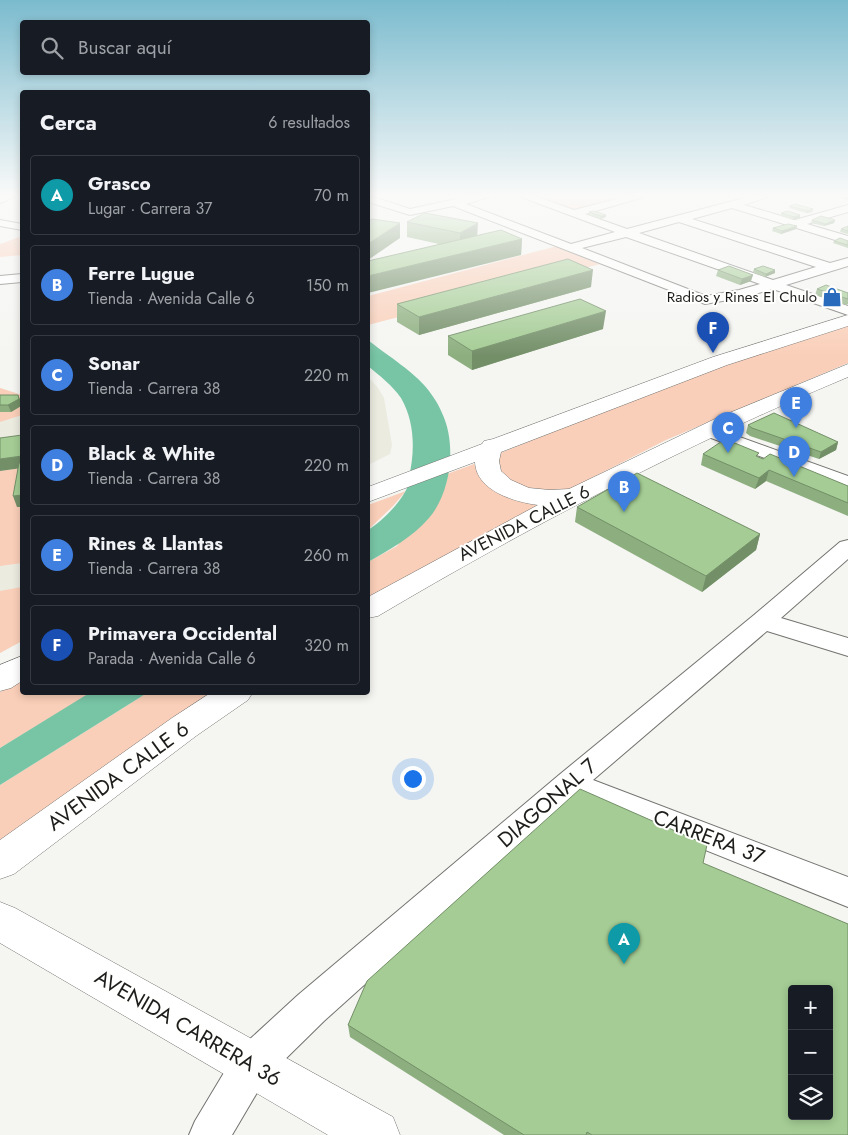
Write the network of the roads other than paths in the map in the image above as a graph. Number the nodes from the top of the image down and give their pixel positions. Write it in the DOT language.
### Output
graph roads {
  1 [pos="574,250"];
  2 [pos="673,250"];
  3 [pos="777,250"];
  4 [pos="848,262"];
  5 [pos="827,266"];
  6 [pos="20,278"];
  7 [pos="0,280"];
  8 [pos="770,284"];
  9 [pos="848,312"];
  10 [pos="848,320"];
  11 [pos="848,370"];
  12 [pos="709,431"];
  13 [pos="484,450"];
  14 [pos="848,483"];
  15 [pos="370,494"];
  16 [pos="578,494"];
  17 [pos="848,547"];
  18 [pos="370,608"];
  19 [pos="763,622"];
  20 [pos="848,647"];
  21 [pos="20,668"];
  22 [pos="0,680"];
  23 [pos="232,695"];
  24 [pos="569,783"];
  25 [pos="0,862"];
  26 [pos="848,892"];
  27 [pos="0,921"];
  28 [pos="251,1064"];
  29 [pos="209,1135"];
  30 [pos="375,1135"];
  1 -- 8 [label="street"];
  2 -- 8 [label="street"];
  3 -- 5 [label="street"];
  4 -- 5 [label="street"];
  5 -- 8 [label="street"];
  6 -- 7 [label="street"];
  8 -- 9 [label="street"];
  10 -- 13 [label="main road"];
  11 -- 12 [label="main road, AVENIDA CALLE 6"];
  12 -- 14 [label="street"];
  12 -- 16 [label="main road, AVENIDA CALLE 6"];
  13 -- 15 [label="main road"];
  13 -- 16 [label="main road"];
  16 -- 18 [label="main road, AVENIDA CALLE 6"];
  17 -- 19 [label="street, DIAGONAL 7"];
  19 -- 20 [label="street"];
  19 -- 24 [label="street, DIAGONAL 7"];
  21 -- 22 [label="main road"];
  23 -- 25 [label="main road, AVENIDA CALLE 6"];
  24 -- 26 [label="street, CARRERA 37"];
  24 -- 28 [label="street, DIAGONAL 7"];
  27 -- 28 [label="main road, AVENIDA CARRERA 36"];
  28 -- 29 [label="street, DIAGONAL 7"];
  28 -- 30 [label="main road, AVENIDA CARRERA 36"];
}
